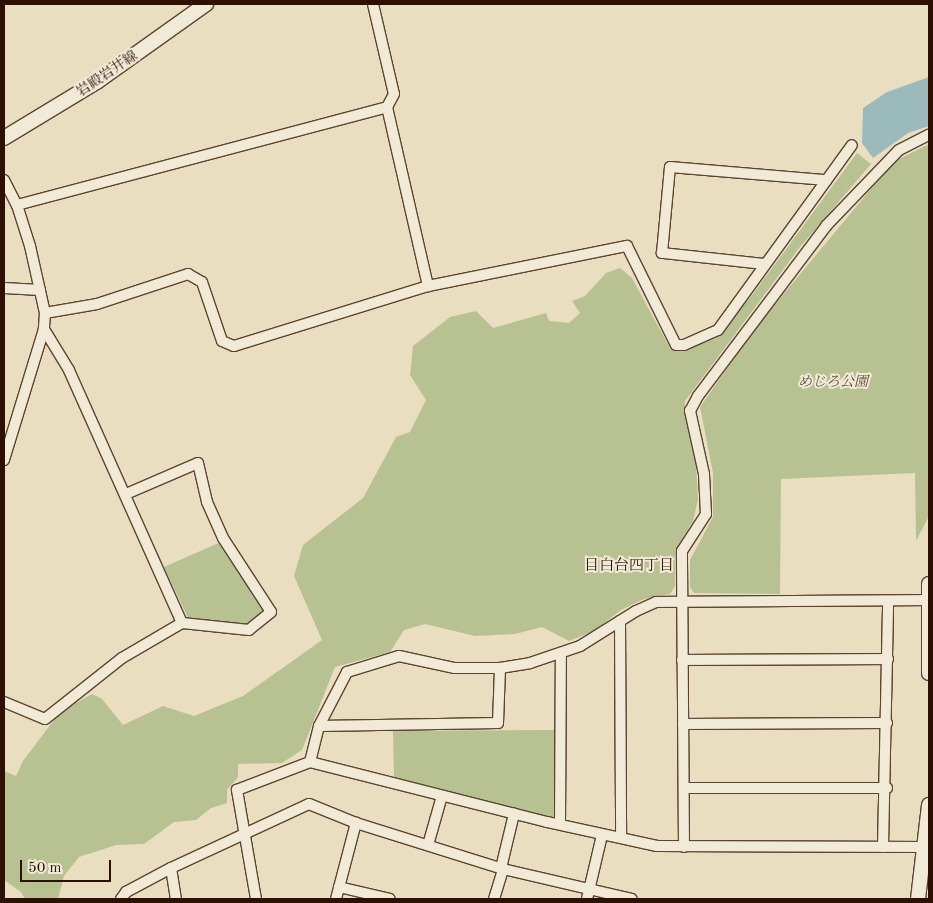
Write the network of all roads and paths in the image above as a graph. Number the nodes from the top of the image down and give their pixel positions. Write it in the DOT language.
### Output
graph roads {
  1 [pos="206,4"];
  2 [pos="373,4"];
  3 [pos="387,107"];
  4 [pos="929,136"];
  5 [pos="4,138"];
  6 [pos="852,145"];
  7 [pos="4,180"];
  8 [pos="826,180"];
  9 [pos="7,195"];
  10 [pos="17,205"];
  11 [pos="764,264"];
  12 [pos="428,286"];
  13 [pos="4,288"];
  14 [pos="40,290"];
  15 [pos="45,313"];
  16 [pos="44,329"];
  17 [pos="4,460"];
  18 [pos="126,494"];
  19 [pos="929,584"];
  20 [pos="682,600"];
  21 [pos="929,600"];
  22 [pos="888,601"];
  23 [pos="620,621"];
  24 [pos="182,623"];
  25 [pos="561,653"];
  26 [pos="888,659"];
  27 [pos="682,660"];
  28 [pos="500,668"];
  29 [pos="929,673"];
  30 [pos="4,702"];
  31 [pos="887,723"];
  32 [pos="683,724"];
  33 [pos="319,726"];
  34 [pos="310,762"];
  35 [pos="684,788"];
  36 [pos="887,788"];
  37 [pos="442,796"];
  38 [pos="929,805"];
  39 [pos="514,814"];
  40 [pos="356,823"];
  41 [pos="560,824"];
  42 [pos="245,833"];
  43 [pos="602,835"];
  44 [pos="621,837"];
  45 [pos="428,846"];
  46 [pos="684,847"];
  47 [pos="883,847"];
  48 [pos="924,847"];
  49 [pos="171,868"];
  50 [pos="502,868"];
  51 [pos="339,887"];
  52 [pos="588,894"];
  53 [pos="121,899"];
  54 [pos="176,899"];
  55 [pos="256,899"];
  56 [pos="336,899"];
  57 [pos="390,899"];
  58 [pos="494,899"];
  59 [pos="632,899"];
  60 [pos="918,899"];
  1 -- 5 [label="main road, 岩殿岩井線"];
  2 -- 3 [label="street"];
  3 -- 10 [label="street"];
  3 -- 12 [label="street"];
  4 -- 20 [label="street"];
  6 -- 8 [label="street"];
  7 -- 9 [label="street"];
  8 -- 11 [label="street"];
  8 -- 11 [label="street"];
  9 -- 10 [label="street"];
  10 -- 14 [label="street"];
  11 -- 12 [label="street"];
  12 -- 15 [label="street"];
  13 -- 14 [label="street"];
  14 -- 15 [label="street"];
  15 -- 16 [label="street"];
  16 -- 17 [label="street"];
  16 -- 18 [label="street"];
  18 -- 24 [label="street"];
  18 -- 24 [label="street"];
  19 -- 21 [label="main road"];
  20 -- 22 [label="street"];
  20 -- 23 [label="street"];
  20 -- 27 [label="street"];
  21 -- 22 [label="street"];
  21 -- 29 [label="main road"];
  22 -- 26 [label="street"];
  23 -- 25 [label="street"];
  23 -- 44 [label="street"];
  24 -- 30 [label="street"];
  25 -- 28 [label="street"];
  25 -- 41 [label="street"];
  26 -- 27 [label="street"];
  26 -- 31 [label="street"];
  27 -- 32 [label="street"];
  28 -- 33 [label="street"];
  28 -- 33 [label="street"];
  31 -- 32 [label="street"];
  31 -- 36 [label="street"];
  32 -- 35 [label="street"];
  33 -- 34 [label="street"];
  34 -- 37 [label="street"];
  34 -- 42 [label="street"];
  35 -- 36 [label="street"];
  35 -- 46 [label="street"];
  36 -- 47 [label="street"];
  37 -- 39 [label="street"];
  37 -- 45 [label="street"];
  38 -- 48 [label="main road"];
  39 -- 41 [label="street"];
  39 -- 50 [label="street"];
  40 -- 42 [label="street"];
  40 -- 45 [label="street"];
  40 -- 51 [label="street"];
  41 -- 43 [label="street"];
  42 -- 49 [label="street"];
  42 -- 55 [label="street"];
  43 -- 44 [label="street"];
  43 -- 52 [label="street"];
  44 -- 46 [label="street"];
  45 -- 50 [label="street"];
  46 -- 47 [label="street"];
  47 -- 48 [label="street"];
  48 -- 60 [label="main road"];
  49 -- 53 [label="street"];
  49 -- 54 [label="street"];
  50 -- 52 [label="street"];
  50 -- 58 [label="street"];
  51 -- 56 [label="street"];
  51 -- 57 [label="street"];
  52 -- 59 [label="street"];
}
